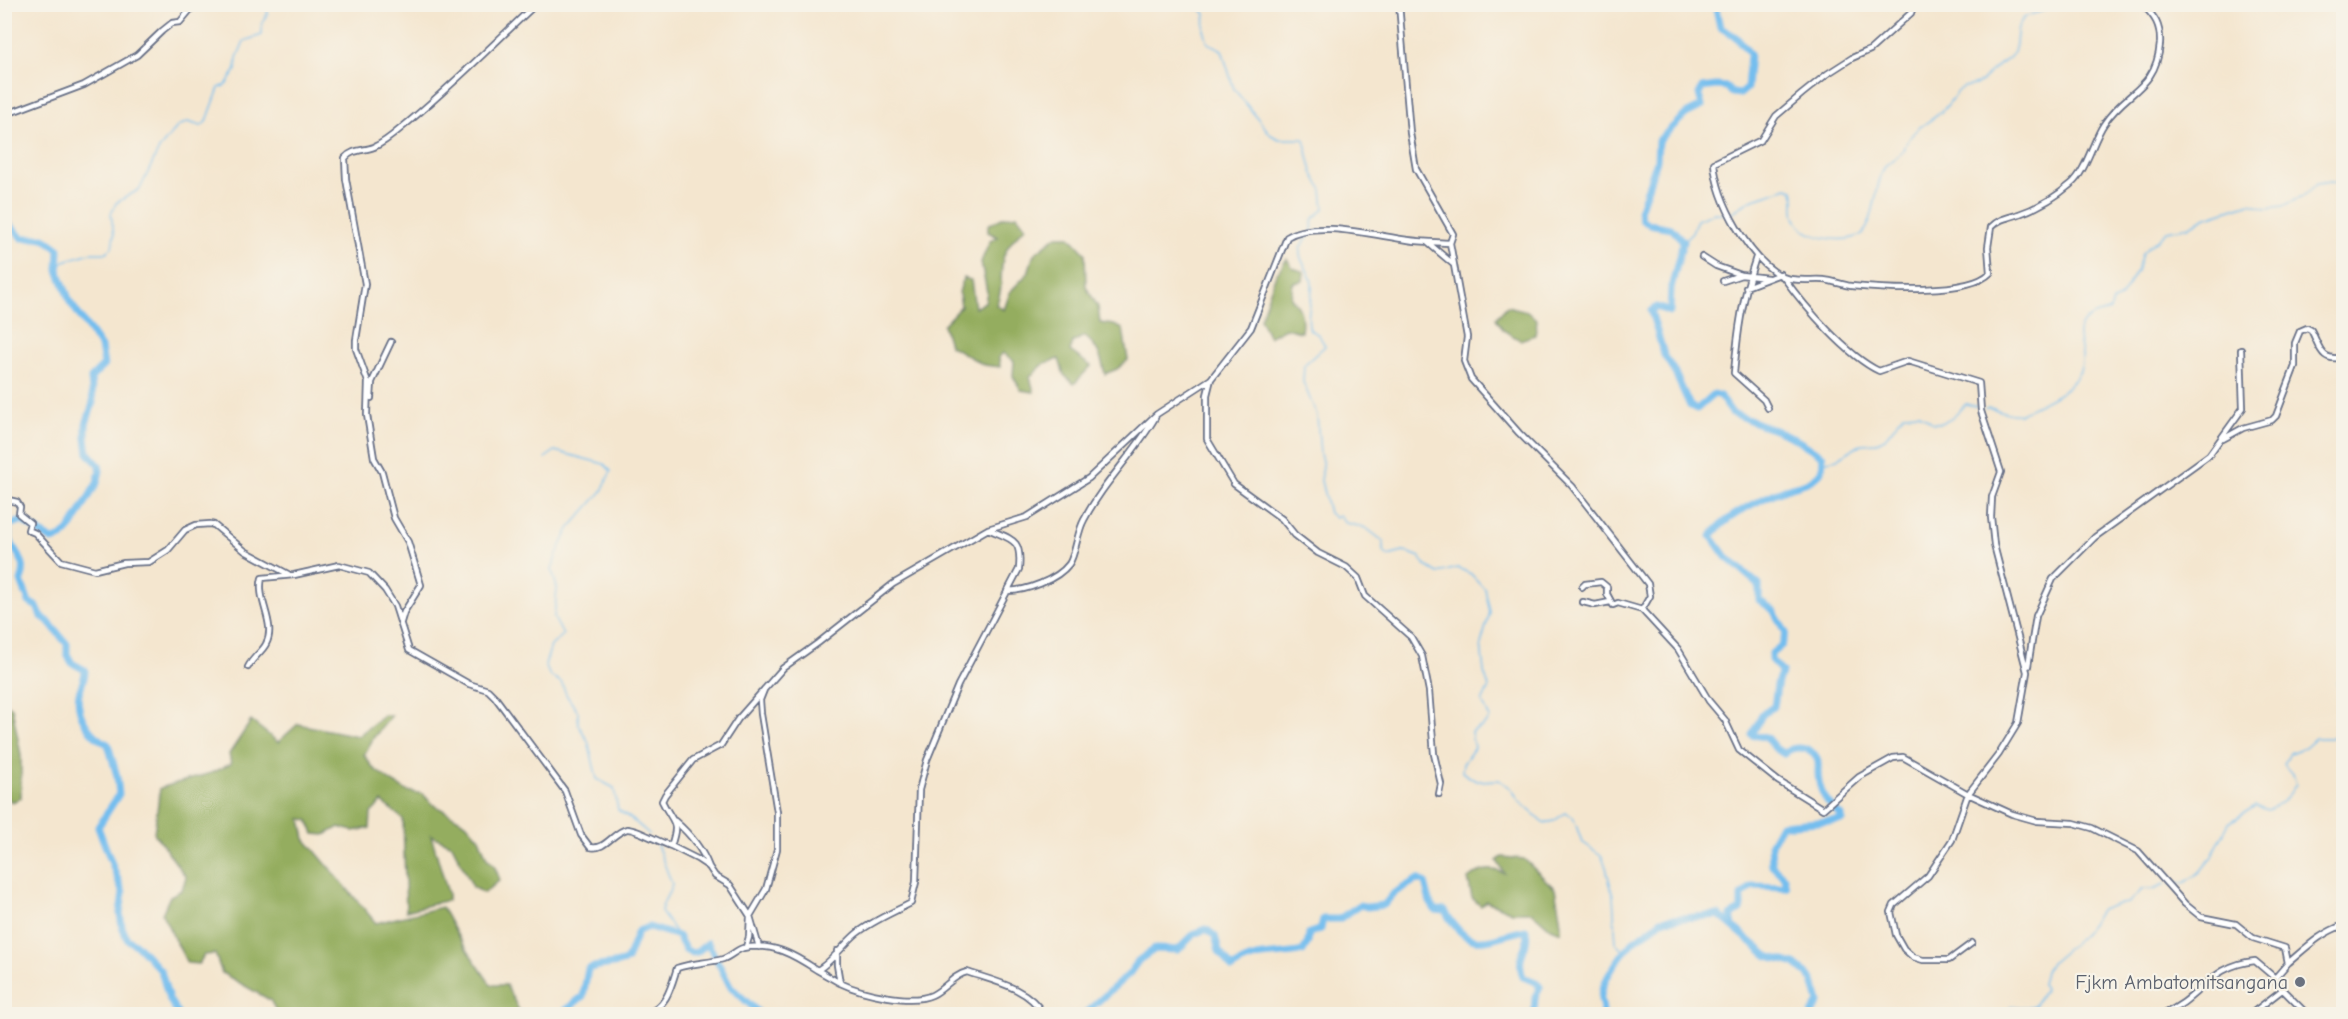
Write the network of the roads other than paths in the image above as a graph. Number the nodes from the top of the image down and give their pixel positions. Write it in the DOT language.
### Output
graph roads {
  1 [pos="195,4"];
  2 [pos="536,4"];
  3 [pos="1399,4"];
  4 [pos="1914,4"];
  5 [pos="2142,4"];
  6 [pos="4,115"];
  7 [pos="1425,240"];
  8 [pos="1450,243"];
  9 [pos="1756,256"];
  10 [pos="1702,257"];
  11 [pos="1453,264"];
  12 [pos="1741,275"];
  13 [pos="1750,276"];
  14 [pos="1782,276"];
  15 [pos="1768,278"];
  16 [pos="1723,281"];
  17 [pos="1745,288"];
  18 [pos="391,342"];
  19 [pos="2241,350"];
  20 [pos="2343,357"];
  21 [pos="1211,379"];
  22 [pos="368,403"];
  23 [pos="1767,408"];
  24 [pos="1157,414"];
  25 [pos="2220,441"];
  26 [pos="4,499"];
  27 [pos="988,529"];
  28 [pos="294,575"];
  29 [pos="1582,587"];
  30 [pos="1007,591"];
  31 [pos="1583,602"];
  32 [pos="1610,602"];
  33 [pos="1642,610"];
  34 [pos="401,622"];
  35 [pos="248,667"];
  36 [pos="2027,672"];
  37 [pos="765,688"];
  38 [pos="1439,794"];
  39 [pos="1968,794"];
  40 [pos="673,819"];
  41 [pos="670,846"];
  42 [pos="709,867"];
  43 [pos="750,916"];
  44 [pos="2343,925"];
  45 [pos="1972,943"];
  46 [pos="746,947"];
  47 [pos="759,947"];
  48 [pos="837,951"];
  49 [pos="2288,963"];
  50 [pos="817,970"];
  51 [pos="2275,978"];
  52 [pos="840,983"];
  53 [pos="2282,990"];
  54 [pos="646,1014"];
  55 [pos="1043,1014"];
  56 [pos="2163,1014"];
  57 [pos="2251,1014"];
  58 [pos="2307,1014"];
  1 -- 6 [label="street"];
  2 -- 22 [label="street"];
  3 -- 8 [label="street"];
  4 -- 9 [label="street"];
  5 -- 14 [label="street"];
  7 -- 8 [label="street"];
  7 -- 11 [label="street"];
  7 -- 21 [label="street"];
  8 -- 11 [label="street"];
  9 -- 13 [label="street"];
  9 -- 14 [label="street"];
  10 -- 12 [label="street"];
  11 -- 33 [label="street"];
  12 -- 13 [label="street"];
  12 -- 16 [label="street"];
  13 -- 15 [label="street"];
  13 -- 17 [label="street"];
  14 -- 15 [label="street"];
  14 -- 36 [label="street"];
  15 -- 17 [label="street"];
  17 -- 23 [label="street"];
  18 -- 22 [label="street"];
  19 -- 25 [label="street"];
  20 -- 25 [label="street"];
  21 -- 24 [label="street"];
  21 -- 38 [label="street"];
  22 -- 34 [label="street"];
  24 -- 27 [label="street"];
  24 -- 30 [label="street"];
  25 -- 36 [label="street"];
  26 -- 28 [label="street"];
  27 -- 30 [label="street"];
  27 -- 37 [label="street"];
  28 -- 34 [label="street"];
  28 -- 35 [label="street"];
  29 -- 32 [label="street"];
  30 -- 48 [label="street"];
  31 -- 32 [label="street"];
  32 -- 33 [label="street"];
  33 -- 39 [label="street"];
  34 -- 41 [label="street"];
  36 -- 39 [label="street"];
  37 -- 40 [label="street"];
  37 -- 43 [label="street"];
  39 -- 45 [label="street"];
  39 -- 49 [label="street"];
  40 -- 41 [label="street"];
  40 -- 42 [label="street"];
  41 -- 42 [label="street"];
  42 -- 43 [label="street"];
  43 -- 46 [label="street"];
  43 -- 47 [label="street"];
  44 -- 49 [label="street"];
  46 -- 47 [label="street"];
  46 -- 54 [label="street"];
  47 -- 50 [label="street"];
  48 -- 50 [label="street"];
  48 -- 52 [label="street"];
  49 -- 51 [label="street"];
  50 -- 52 [label="street"];
  51 -- 53 [label="street"];
  51 -- 56 [label="street"];
  52 -- 55 [label="street"];
  53 -- 57 [label="street"];
  53 -- 58 [label="street"];
}
